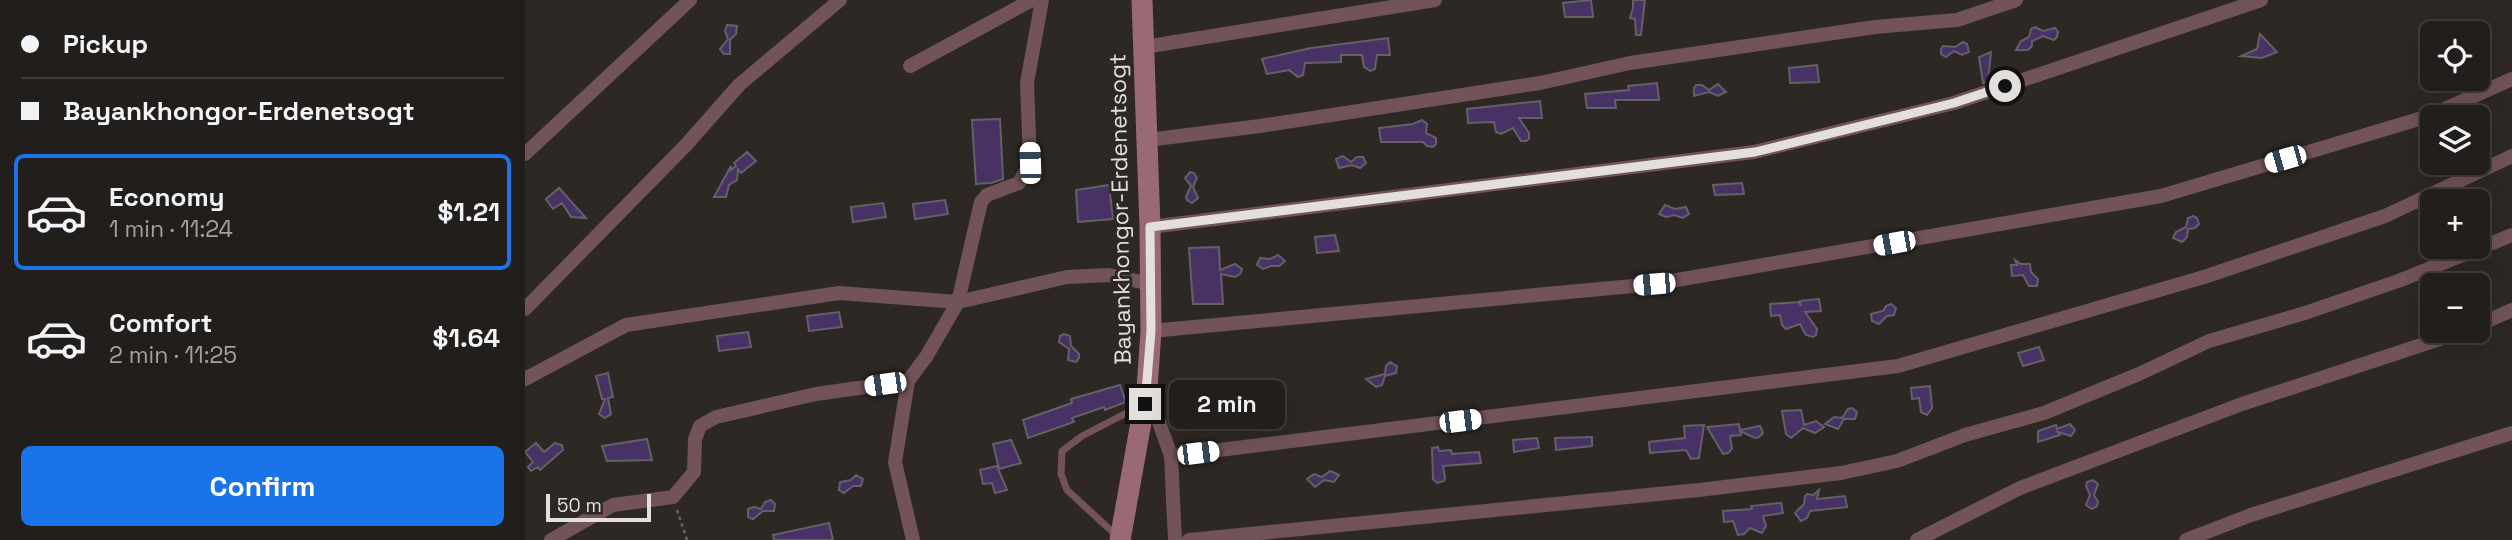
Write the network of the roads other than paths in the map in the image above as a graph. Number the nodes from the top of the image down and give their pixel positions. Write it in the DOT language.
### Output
graph roads {
  1 [pos="691,0"];
  2 [pos="840,0"];
  3 [pos="1032,0"];
  4 [pos="1042,0"];
  5 [pos="1142,0"];
  6 [pos="1435,0"];
  7 [pos="2016,0"];
  8 [pos="2261,0"];
  9 [pos="1144,47"];
  10 [pos="909,66"];
  11 [pos="2512,79"];
  12 [pos="1147,140"];
  13 [pos="525,154"];
  14 [pos="2512,156"];
  15 [pos="1150,227"];
  16 [pos="2512,235"];
  17 [pos="1150,284"];
  18 [pos="958,302"];
  19 [pos="525,309"];
  20 [pos="2512,310"];
  21 [pos="2490,320"];
  22 [pos="1151,331"];
  23 [pos="2428,343"];
  24 [pos="525,379"];
  25 [pos="908,381"];
  26 [pos="1146,396"];
  27 [pos="2512,433"];
  28 [pos="1171,456"];
  29 [pos="551,540"];
  30 [pos="913,540"];
  31 [pos="1120,540"];
  32 [pos="1175,540"];
  33 [pos="1189,540"];
  34 [pos="1917,540"];
  35 [pos="2186,540"];
  1 -- 13 [label="street"];
  2 -- 19 [label="street"];
  3 -- 10 [label="street"];
  4 -- 18 [label="street"];
  5 -- 9 [label="street, Bayankhongor-Erdenetsogt"];
  6 -- 9 [label="street"];
  7 -- 12 [label="street"];
  8 -- 15 [label="street"];
  9 -- 12 [label="street, Bayankhongor-Erdenetsogt"];
  11 -- 22 [label="street"];
  12 -- 15 [label="street, Bayankhongor-Erdenetsogt"];
  14 -- 28 [label="street"];
  15 -- 17 [label="street, Bayankhongor-Erdenetsogt"];
  16 -- 33 [label="street"];
  17 -- 18 [label="street"];
  17 -- 22 [label="street, Bayankhongor-Erdenetsogt"];
  18 -- 24 [label="street"];
  18 -- 25 [label="street"];
  20 -- 21 [label="street"];
  22 -- 26 [label="street, Bayankhongor-Erdenetsogt"];
  23 -- 34 [label="street"];
  25 -- 29 [label="street"];
  25 -- 30 [label="street"];
  26 -- 28 [label="street"];
  26 -- 31 [label="street, Bayankhongor-Erdenetsogt"];
  26 -- 31 [label="lane"];
  27 -- 35 [label="street"];
  28 -- 32 [label="street"];
}
